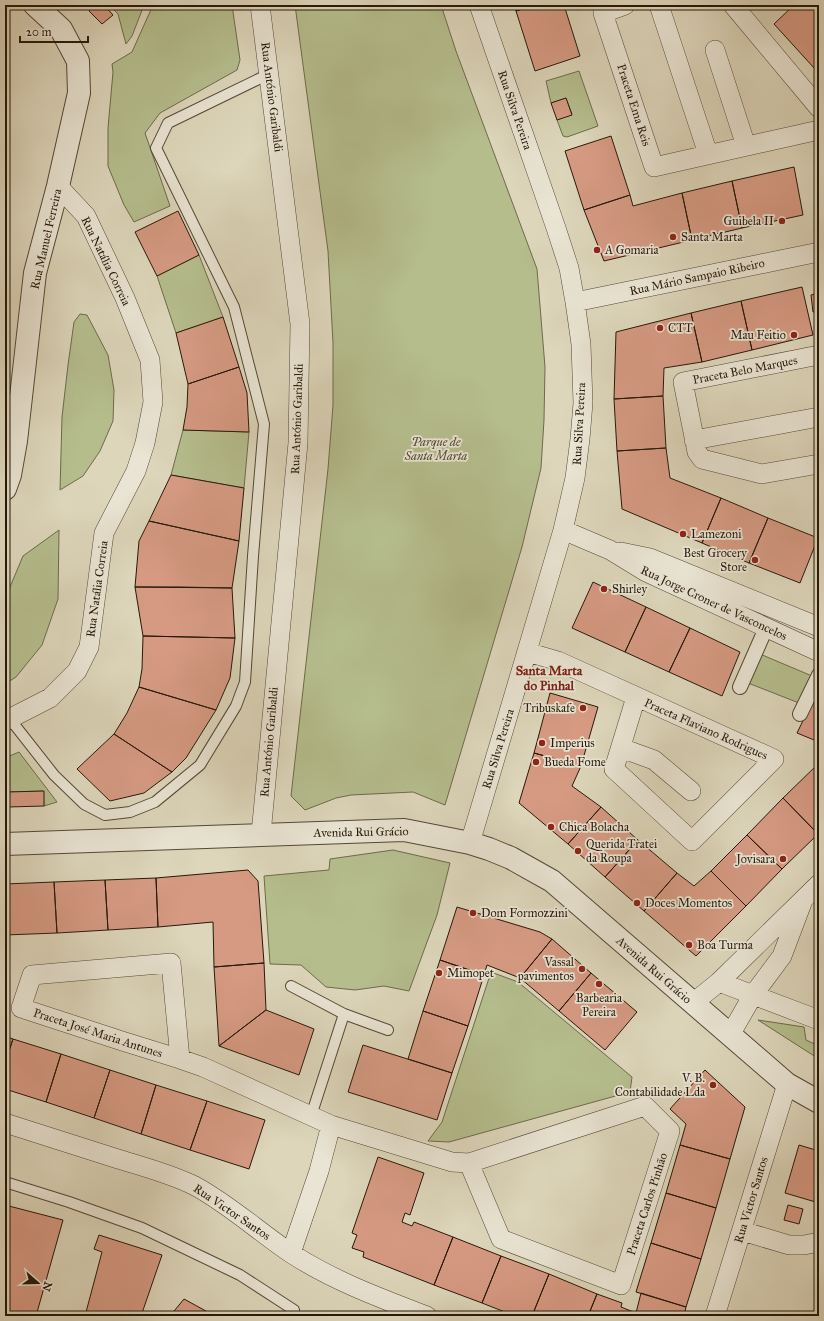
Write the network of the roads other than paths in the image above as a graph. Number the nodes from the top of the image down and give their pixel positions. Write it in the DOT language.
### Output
graph roads {
  1 [pos="35,5"];
  2 [pos="260,5"];
  3 [pos="479,5"];
  4 [pos="625,5"];
  5 [pos="659,5"];
  6 [pos="733,5"];
  7 [pos="715,50"];
  8 [pos="269,74"];
  9 [pos="819,108"];
  10 [pos="819,130"];
  11 [pos="746,146"];
  12 [pos="708,154"];
  13 [pos="58,186"];
  14 [pos="819,252"];
  15 [pos="575,302"];
  16 [pos="819,355"];
  17 [pos="819,417"];
  18 [pos="694,440"];
  19 [pos="819,464"];
  20 [pos="5,489"];
  21 [pos="563,530"];
  22 [pos="610,550"];
  23 [pos="819,627"];
  24 [pos="766,628"];
  25 [pos="527,652"];
  26 [pos="819,652"];
  27 [pos="819,674"];
  28 [pos="740,687"];
  29 [pos="636,697"];
  30 [pos="800,714"];
  31 [pos="7,720"];
  32 [pos="621,748"];
  33 [pos="691,791"];
  34 [pos="261,834"];
  35 [pos="470,843"];
  36 [pos="5,844"];
  37 [pos="819,884"];
  38 [pos="804,898"];
  39 [pos="718,982"];
  40 [pos="292,986"];
  41 [pos="753,995"];
  42 [pos="693,1003"];
  43 [pos="344,1014"];
  44 [pos="819,1020"];
  45 [pos="388,1030"];
  46 [pos="730,1035"];
  47 [pos="180,1059"];
  48 [pos="787,1084"];
  49 [pos="819,1102"];
  50 [pos="311,1116"];
  51 [pos="5,1123"];
  52 [pos="331,1125"];
  53 [pos="469,1163"];
  54 [pos="5,1182"];
  55 [pos="742,1231"];
  56 [pos="819,1242"];
  57 [pos="291,1253"];
  58 [pos="294,1310"];
  59 [pos="427,1316"];
  60 [pos="715,1316"];
  1 -- 13 [label="street, Rua Manuel Ferreira"];
  2 -- 8 [label="street, Rua António Garibaldi"];
  3 -- 15 [label="street, Rua Silva Pereira"];
  4 -- 12 [label="street, Praceta Ema Reis"];
  5 -- 12 [label="street"];
  6 -- 9 [label="street"];
  7 -- 11 [label="street"];
  8 -- 31 [label="lane"];
  8 -- 34 [label="street, Rua António Garibaldi"];
  10 -- 11 [label="street, Praceta Ema Reis"];
  11 -- 12 [label="street, Praceta Ema Reis"];
  13 -- 20 [label="street, Rua Manuel Ferreira"];
  13 -- 31 [label="street, Rua Natália Correia"];
  14 -- 15 [label="street, Rua Mário Sampaio Ribeiro"];
  15 -- 21 [label="street, Rua Silva Pereira"];
  16 -- 18 [label="street, Praceta Belo Marques"];
  17 -- 18 [label="street"];
  18 -- 19 [label="street, Praceta Belo Marques"];
  21 -- 22 [label="street, Rua Jorge Croner de Vasconcelos"];
  21 -- 25 [label="street, Rua Silva Pereira"];
  22 -- 23 [label="street, Rua Jorge Croner de Vasconcelos"];
  22 -- 24 [label="street, Rua Jorge Croner de Vasconcelos"];
  24 -- 26 [label="street, Rua Jorge Croner de Vasconcelos"];
  24 -- 28 [label="street"];
  25 -- 29 [label="street, Praceta Flaviano Rodrigues"];
  25 -- 35 [label="street, Rua Silva Pereira"];
  27 -- 30 [label="street"];
  29 -- 32 [label="street, Praceta Flaviano Rodrigues"];
  29 -- 32 [label="street, Praceta Flaviano Rodrigues"];
  32 -- 33 [label="street"];
  34 -- 35 [label="street, Avenida Rui Grácio"];
  34 -- 36 [label="street, Avenida Rui Grácio"];
  35 -- 42 [label="street, Avenida Rui Grácio"];
  37 -- 38 [label="street"];
  38 -- 39 [label="street"];
  38 -- 41 [label="street"];
  39 -- 41 [label="street"];
  39 -- 42 [label="street"];
  40 -- 43 [label="lane"];
  41 -- 44 [label="street"];
  41 -- 46 [label="street"];
  42 -- 46 [label="street, Avenida Rui Grácio"];
  43 -- 45 [label="lane"];
  43 -- 50 [label="lane"];
  46 -- 48 [label="street, Avenida Rui Grácio"];
  47 -- 47 [label="street, Praceta José Maria Antunes"];
  47 -- 50 [label="street, Praceta José Maria Antunes"];
  48 -- 49 [label="street, Avenida Rui Grácio"];
  48 -- 55 [label="street, Rua Victor Santos"];
  50 -- 52 [label="street, Praceta José Maria Antunes"];
  51 -- 57 [label="street, Rua Victor Santos"];
  52 -- 53 [label="street, Praceta Carlos Pinhão"];
  52 -- 57 [label="street"];
  53 -- 53 [label="street, Praceta Carlos Pinhão"];
  54 -- 58 [label="lane"];
  55 -- 56 [label="street"];
  55 -- 60 [label="street, Rua Victor Santos"];
  57 -- 59 [label="street, Rua Victor Santos"];
}
